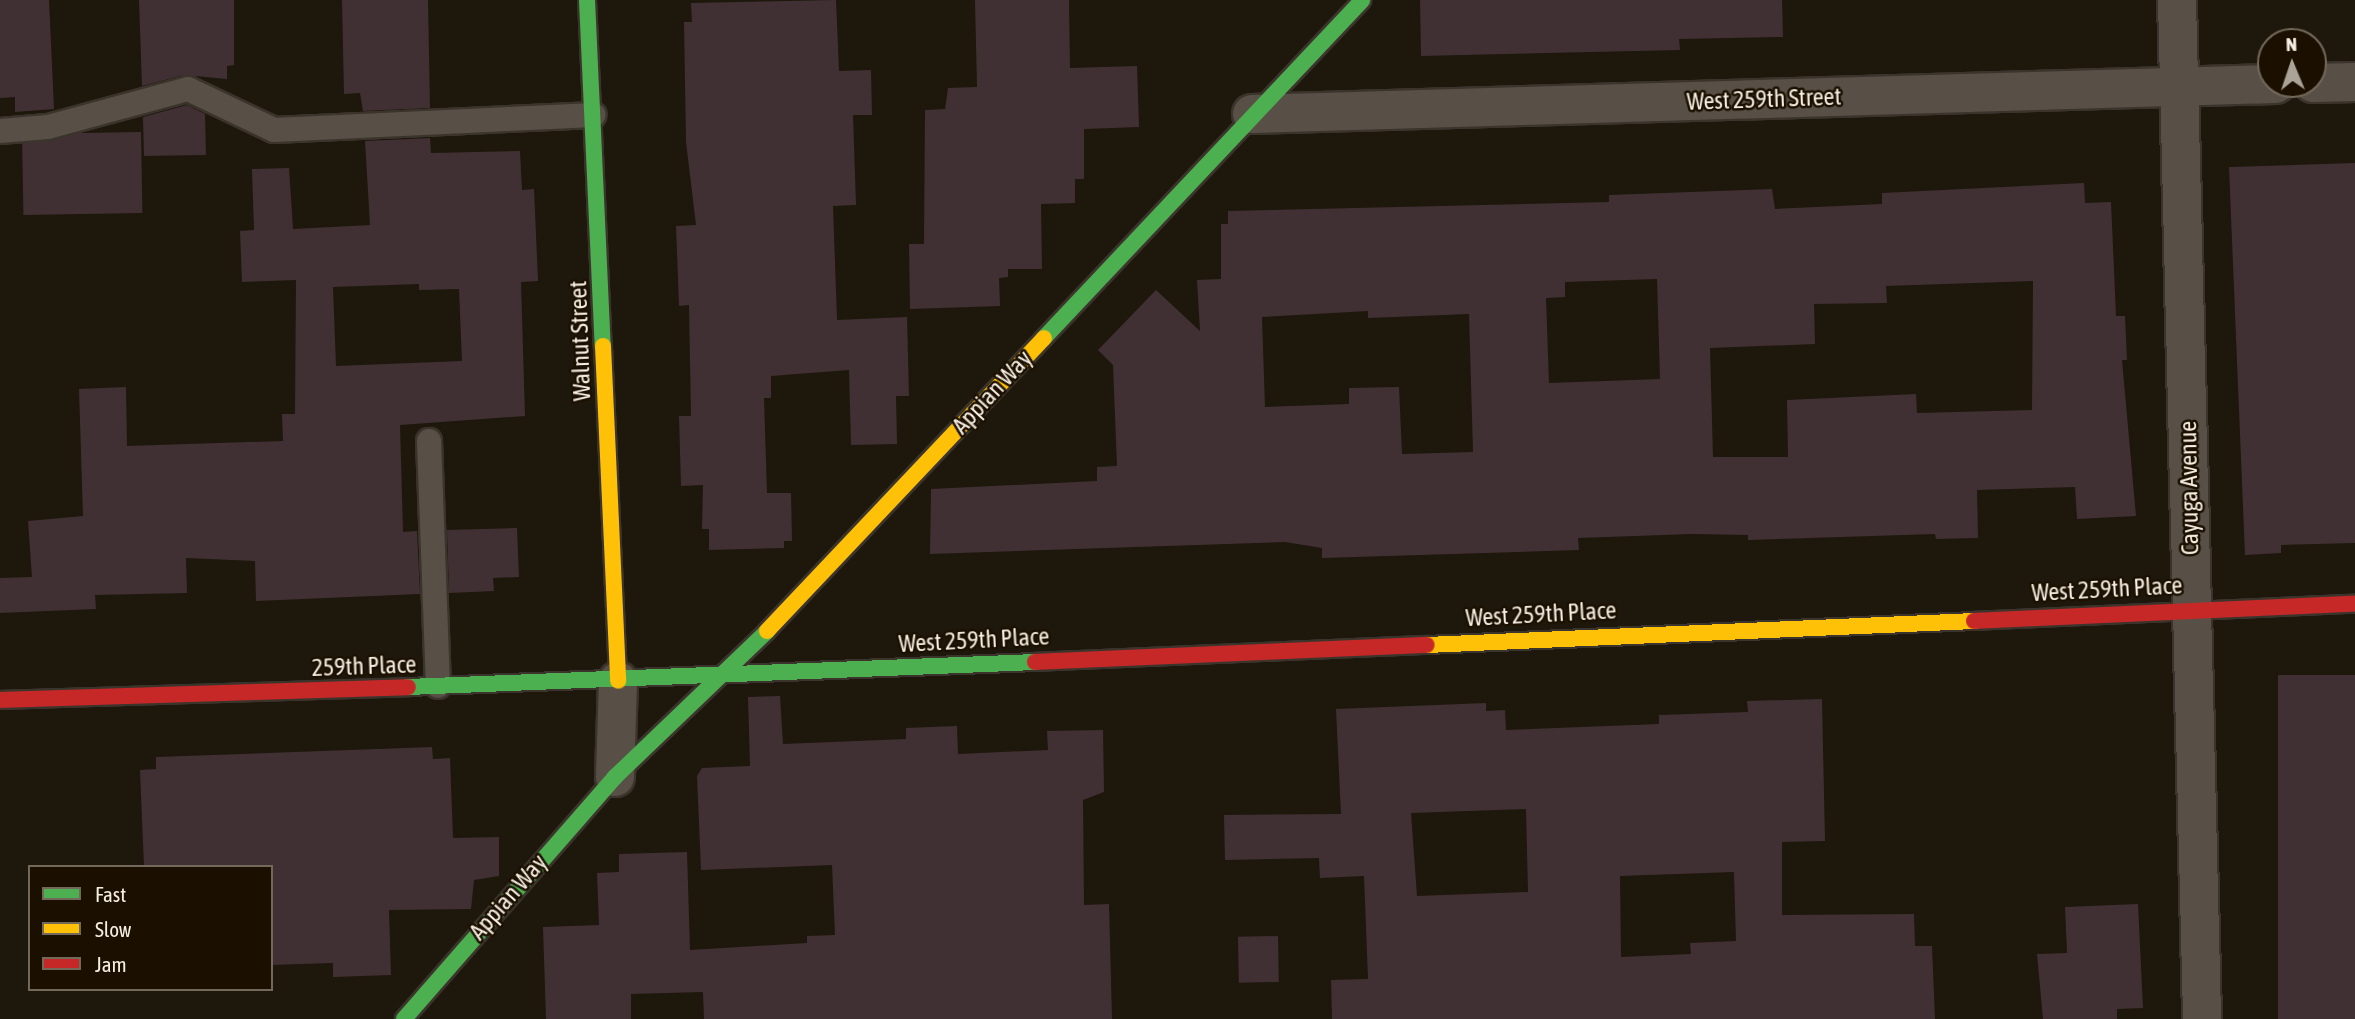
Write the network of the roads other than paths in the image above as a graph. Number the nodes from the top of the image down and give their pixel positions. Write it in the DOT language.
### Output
graph roads {
  1 [pos="587,0"];
  2 [pos="1362,0"];
  3 [pos="2177,0"];
  4 [pos="2355,82"];
  5 [pos="2327,83"];
  6 [pos="2257,84"];
  7 [pos="2180,86"];
  8 [pos="1252,114"];
  9 [pos="594,116"];
  10 [pos="0,131"];
  11 [pos="429,441"];
  12 [pos="2355,604"];
  13 [pos="2192,608"];
  14 [pos="728,673"];
  15 [pos="618,681"];
  16 [pos="438,687"];
  17 [pos="0,700"];
  18 [pos="615,777"];
  19 [pos="404,1019"];
  20 [pos="2202,1019"];
  1 -- 9 [label="street, Walnut Street"];
  2 -- 8 [label="street, Appian Way"];
  3 -- 7 [label="street, Cayuga Avenue"];
  4 -- 5 [label="street"];
  6 -- 7 [label="street, West 259th Street"];
  7 -- 8 [label="street, West 259th Street"];
  7 -- 13 [label="street, Cayuga Avenue"];
  8 -- 14 [label="street, Appian Way"];
  9 -- 10 [label="lane"];
  9 -- 15 [label="street, Walnut Street"];
  11 -- 16 [label="lane"];
  12 -- 13 [label="street, West 259th Place"];
  13 -- 14 [label="street, West 259th Place"];
  13 -- 20 [label="street, Cayuga Avenue"];
  14 -- 15 [label="street, 259th Place"];
  14 -- 18 [label="street, Appian Way"];
  15 -- 16 [label="street, 259th Place"];
  15 -- 18 [label="street"];
  16 -- 17 [label="street, 259th Place"];
  18 -- 19 [label="street, Appian Way"];
}
